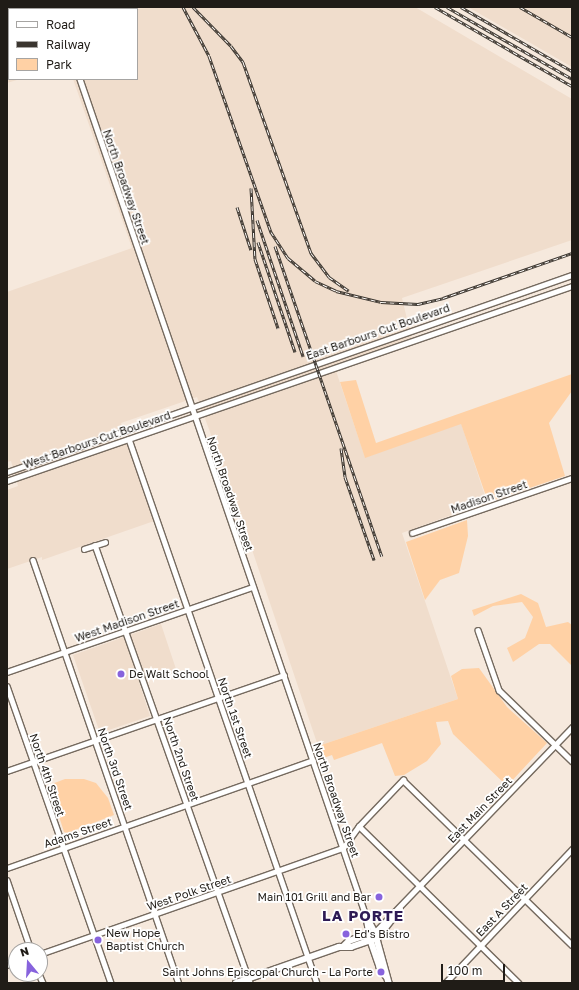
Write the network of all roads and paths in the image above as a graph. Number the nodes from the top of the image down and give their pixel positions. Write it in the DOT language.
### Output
graph roads {
  1 [pos="80,80"];
  2 [pos="572,275"];
  3 [pos="572,286"];
  4 [pos="514,295"];
  5 [pos="517,305"];
  6 [pos="394,336"];
  7 [pos="398,346"];
  8 [pos="295,370"];
  9 [pos="299,380"];
  10 [pos="191,407"];
  11 [pos="194,416"];
  12 [pos="129,439"];
  13 [pos="44,458"];
  14 [pos="47,468"];
  15 [pos="7,472"];
  16 [pos="572,478"];
  17 [pos="7,481"];
  18 [pos="412,533"];
  19 [pos="105,542"];
  20 [pos="95,546"];
  21 [pos="84,549"];
  22 [pos="33,560"];
  23 [pos="253,587"];
  24 [pos="188,610"];
  25 [pos="478,630"];
  26 [pos="126,631"];
  27 [pos="65,652"];
  28 [pos="7,672"];
  29 [pos="284,675"];
  30 [pos="7,686"];
  31 [pos="219,698"];
  32 [pos="158,719"];
  33 [pos="572,727"];
  34 [pos="96,740"];
  35 [pos="555,745"];
  36 [pos="313,760"];
  37 [pos="572,761"];
  38 [pos="34,762"];
  39 [pos="7,771"];
  40 [pos="248,783"];
  41 [pos="187,804"];
  42 [pos="125,826"];
  43 [pos="359,826"];
  44 [pos="464,840"];
  45 [pos="63,848"];
  46 [pos="343,848"];
  47 [pos="572,849"];
  48 [pos="7,868"];
  49 [pos="278,871"];
  50 [pos="7,880"];
  51 [pos="420,886"];
  52 [pos="218,892"];
  53 [pos="525,900"];
  54 [pos="402,906"];
  55 [pos="155,914"];
  56 [pos="365,914"];
  57 [pos="375,932"];
  58 [pos="369,934"];
  59 [pos="94,935"];
  60 [pos="377,938"];
  61 [pos="370,940"];
  62 [pos="28,942"];
  63 [pos="572,945"];
  64 [pos="344,946"];
  65 [pos="481,946"];
  66 [pos="48,951"];
  67 [pos="309,958"];
  68 [pos="388,980"];
  69 [pos="250,981"];
  70 [pos="111,983"];
  71 [pos="179,983"];
  72 [pos="236,983"];
  73 [pos="317,983"];
  74 [pos="445,983"];
  75 [pos="520,983"];
  1 -- 10 [label="street, North Broadway Street"];
  2 -- 4 [label="street, East Barbours Cut Boulevard"];
  3 -- 5 [label="street, East Barbours Cut Boulevard"];
  4 -- 5 [label="street"];
  4 -- 6 [label="street, East Barbours Cut Boulevard"];
  5 -- 7 [label="street, East Barbours Cut Boulevard"];
  6 -- 7 [label="street"];
  6 -- 8 [label="street, East Barbours Cut Boulevard"];
  7 -- 9 [label="street, East Barbours Cut Boulevard"];
  8 -- 9 [label="street"];
  8 -- 10 [label="street, East Barbours Cut Boulevard"];
  9 -- 11 [label="street, East Barbours Cut Boulevard"];
  10 -- 11 [label="street, North Broadway Street"];
  10 -- 13 [label="street, West Barbours Cut Boulevard"];
  11 -- 12 [label="street, West Barbours Cut Boulevard"];
  11 -- 23 [label="street, North Broadway Street"];
  12 -- 14 [label="street, West Barbours Cut Boulevard"];
  12 -- 24 [label="street, North 1st Street"];
  13 -- 14 [label="street"];
  13 -- 15 [label="street, West Barbours Cut Boulevard"];
  14 -- 17 [label="street, West Barbours Cut Boulevard"];
  16 -- 18 [label="street, Madison Street"];
  19 -- 20 [label="street"];
  20 -- 21 [label="street"];
  20 -- 26 [label="street, North 2nd Street"];
  22 -- 27 [label="street, North 3rd Street"];
  23 -- 24 [label="street, West Madison Street"];
  23 -- 29 [label="street, North Broadway Street"];
  24 -- 26 [label="street, West Madison Street"];
  24 -- 31 [label="street, North 1st Street"];
  25 -- 35 [label="street"];
  26 -- 27 [label="street, West Madison Street"];
  26 -- 32 [label="street, North 2nd Street"];
  27 -- 28 [label="street, West Madison Street"];
  27 -- 34 [label="street, North 3rd Street"];
  29 -- 31 [label="street"];
  29 -- 36 [label="street, North Broadway Street"];
  30 -- 38 [label="street, North 4th Street"];
  31 -- 32 [label="street"];
  31 -- 40 [label="street, North 1st Street"];
  32 -- 34 [label="street"];
  32 -- 41 [label="street, North 2nd Street"];
  33 -- 35 [label="street, East Main Street"];
  34 -- 38 [label="street"];
  34 -- 42 [label="street, North 3rd Street"];
  35 -- 37 [label="street"];
  35 -- 44 [label="street, East Main Street"];
  36 -- 40 [label="street, Adams Street"];
  36 -- 46 [label="street, North Broadway Street"];
  38 -- 39 [label="street"];
  38 -- 45 [label="street, North 4th Street"];
  40 -- 41 [label="street, Adams Street"];
  40 -- 49 [label="street, North 1st Street"];
  41 -- 42 [label="street, Adams Street"];
  41 -- 52 [label="street, North 2nd Street"];
  42 -- 45 [label="street, Adams Street"];
  42 -- 55 [label="street, North 3rd Street"];
  43 -- 44 [label="street"];
  43 -- 46 [label="street"];
  43 -- 51 [label="street"];
  44 -- 51 [label="street, East Main Street"];
  44 -- 53 [label="street"];
  45 -- 48 [label="street, Adams Street"];
  45 -- 59 [label="street, North 4th Street"];
  46 -- 49 [label="street, West Polk Street"];
  46 -- 56 [label="street, North Broadway Street"];
  47 -- 53 [label="street, East A Street"];
  49 -- 52 [label="street, West Polk Street"];
  49 -- 67 [label="street, North 1st Street"];
  50 -- 62 [label="street"];
  51 -- 54 [label="street, East Main Street"];
  51 -- 65 [label="street"];
  52 -- 55 [label="street, West Polk Street"];
  52 -- 69 [label="street, North 2nd Street"];
  53 -- 63 [label="street"];
  53 -- 65 [label="street, East A Street"];
  54 -- 57 [label="street, East Main Street"];
  54 -- 60 [label="street, East Main Street"];
  55 -- 59 [label="street, West Polk Street"];
  55 -- 71 [label="street, North 3rd Street"];
  56 -- 57 [label="street, North Broadway Street"];
  56 -- 58 [label="street, North Broadway Street"];
  57 -- 58 [label="main road"];
  57 -- 60 [label="main road"];
  58 -- 61 [label="main road"];
  58 -- 64 [label="main road"];
  59 -- 66 [label="street, West Polk Street"];
  59 -- 70 [label="street, North 4th Street"];
  60 -- 61 [label="main road"];
  60 -- 68 [label="main road"];
  61 -- 64 [label="main road"];
  61 -- 68 [label="main road"];
  64 -- 67 [label="main road"];
  65 -- 74 [label="street, East A Street"];
  65 -- 75 [label="street"];
  67 -- 69 [label="main road"];
  67 -- 73 [label="street, North 1st Street"];
  69 -- 72 [label="main road"];
}
